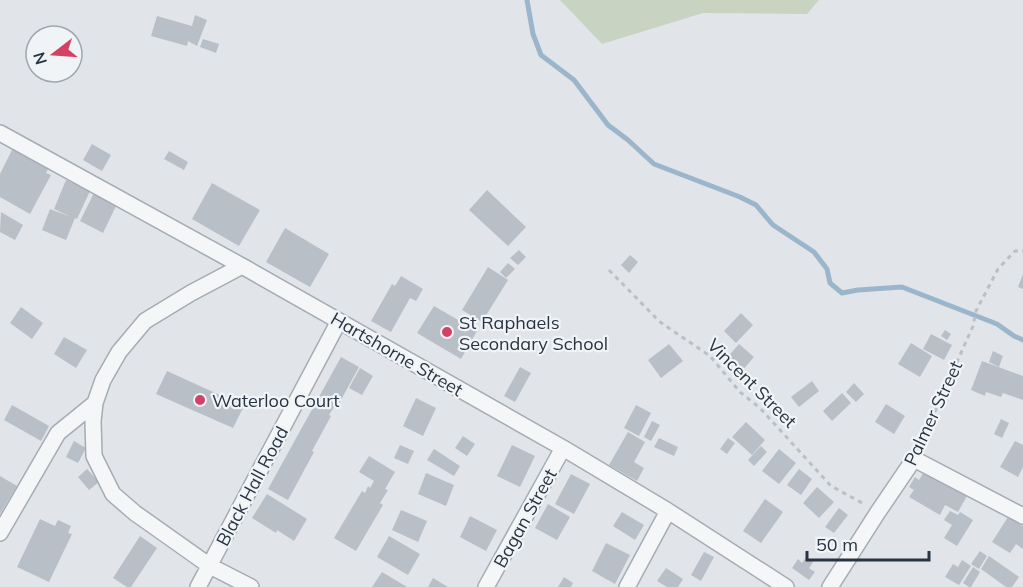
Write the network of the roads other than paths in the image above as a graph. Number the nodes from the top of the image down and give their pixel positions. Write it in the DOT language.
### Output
graph roads {
  1 [pos="0,133"];
  2 [pos="242,266"];
  3 [pos="339,321"];
  4 [pos="95,403"];
  5 [pos="563,448"];
  6 [pos="668,511"];
  7 [pos="1023,516"];
  8 [pos="0,533"];
  9 [pos="210,566"];
  10 [pos="198,587"];
  11 [pos="251,587"];
  12 [pos="486,587"];
  13 [pos="627,587"];
  14 [pos="786,587"];
  15 [pos="830,587"];
  1 -- 2 [label="street, Hartshorne Street"];
  2 -- 3 [label="street, Hartshorne Street"];
  2 -- 4 [label="street"];
  3 -- 5 [label="street, Hartshorne Street"];
  3 -- 9 [label="street, Black Hall Road"];
  4 -- 8 [label="street"];
  4 -- 9 [label="street"];
  5 -- 6 [label="street, Hartshorne Street"];
  5 -- 12 [label="street, Bagan Street"];
  6 -- 13 [label="street"];
  6 -- 14 [label="street, Hartshorne Street"];
  7 -- 15 [label="street, Palmer Street"];
  9 -- 10 [label="street, Black Hall Road"];
  9 -- 11 [label="street"];
}
